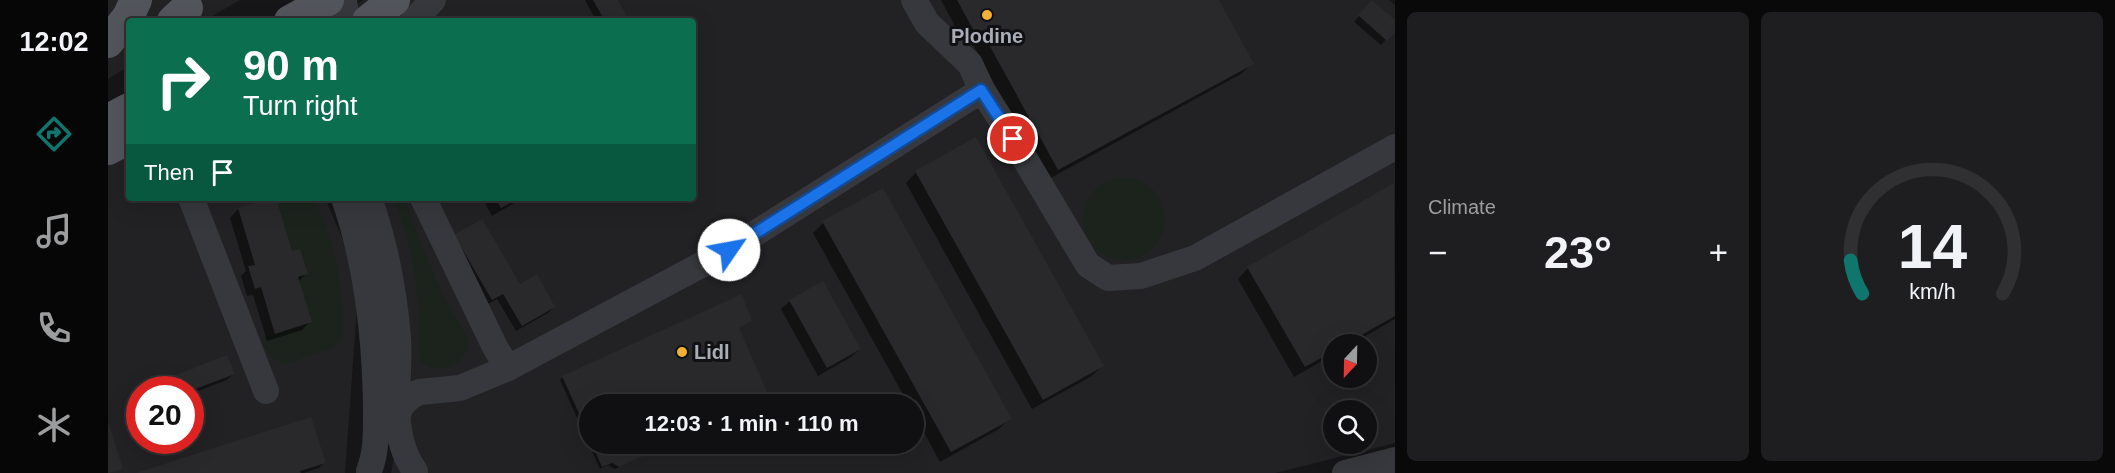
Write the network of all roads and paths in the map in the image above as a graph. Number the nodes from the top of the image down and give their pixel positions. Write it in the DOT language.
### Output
graph roads {
  1 [pos="136,0"];
  2 [pos="328,0"];
  3 [pos="344,0"];
  4 [pos="394,0"];
  5 [pos="402,0"];
  6 [pos="433,0"];
  7 [pos="914,0"];
  8 [pos="127,18"];
  9 [pos="295,18"];
  10 [pos="347,18"];
  11 [pos="372,18"];
  12 [pos="387,18"];
  13 [pos="416,18"];
  14 [pos="126,20"];
  15 [pos="108,42"];
  16 [pos="126,49"];
  17 [pos="108,59"];
  18 [pos="981,90"];
  19 [pos="126,111"];
  20 [pos="108,120"];
  21 [pos="126,140"];
  22 [pos="1395,147"];
  23 [pos="108,149"];
  24 [pos="191,201"];
  25 [pos="345,201"];
  26 [pos="370,201"];
  27 [pos="424,201"];
  28 [pos="398,367"];
  29 [pos="508,368"];
  30 [pos="266,391"];
  31 [pos="420,392"];
  32 [pos="397,418"];
  33 [pos="1395,460"];
  34 [pos="367,472"];
  35 [pos="417,472"];
  36 [pos="1345,473"];
  1 -- 8 [label="main road"];
  2 -- 9 [label="main road"];
  3 -- 10 [label="street"];
  4 -- 11 [label="main road"];
  5 -- 12 [label="main road"];
  6 -- 13 [label="street"];
  7 -- 18 [label="street"];
  14 -- 15 [label="main road"];
  16 -- 17 [label="main road"];
  18 -- 22 [label="street"];
  18 -- 29 [label="street"];
  19 -- 20 [label="main road"];
  21 -- 23 [label="main road"];
  24 -- 30 [label="street"];
  25 -- 34 [label="street"];
  26 -- 28 [label="street"];
  27 -- 29 [label="street"];
  28 -- 31 [label="street"];
  28 -- 32 [label="street"];
  29 -- 31 [label="street"];
  31 -- 32 [label="street"];
  32 -- 35 [label="street"];
  33 -- 36 [label="street"];
  34 -- 35 [label="street"];
}
